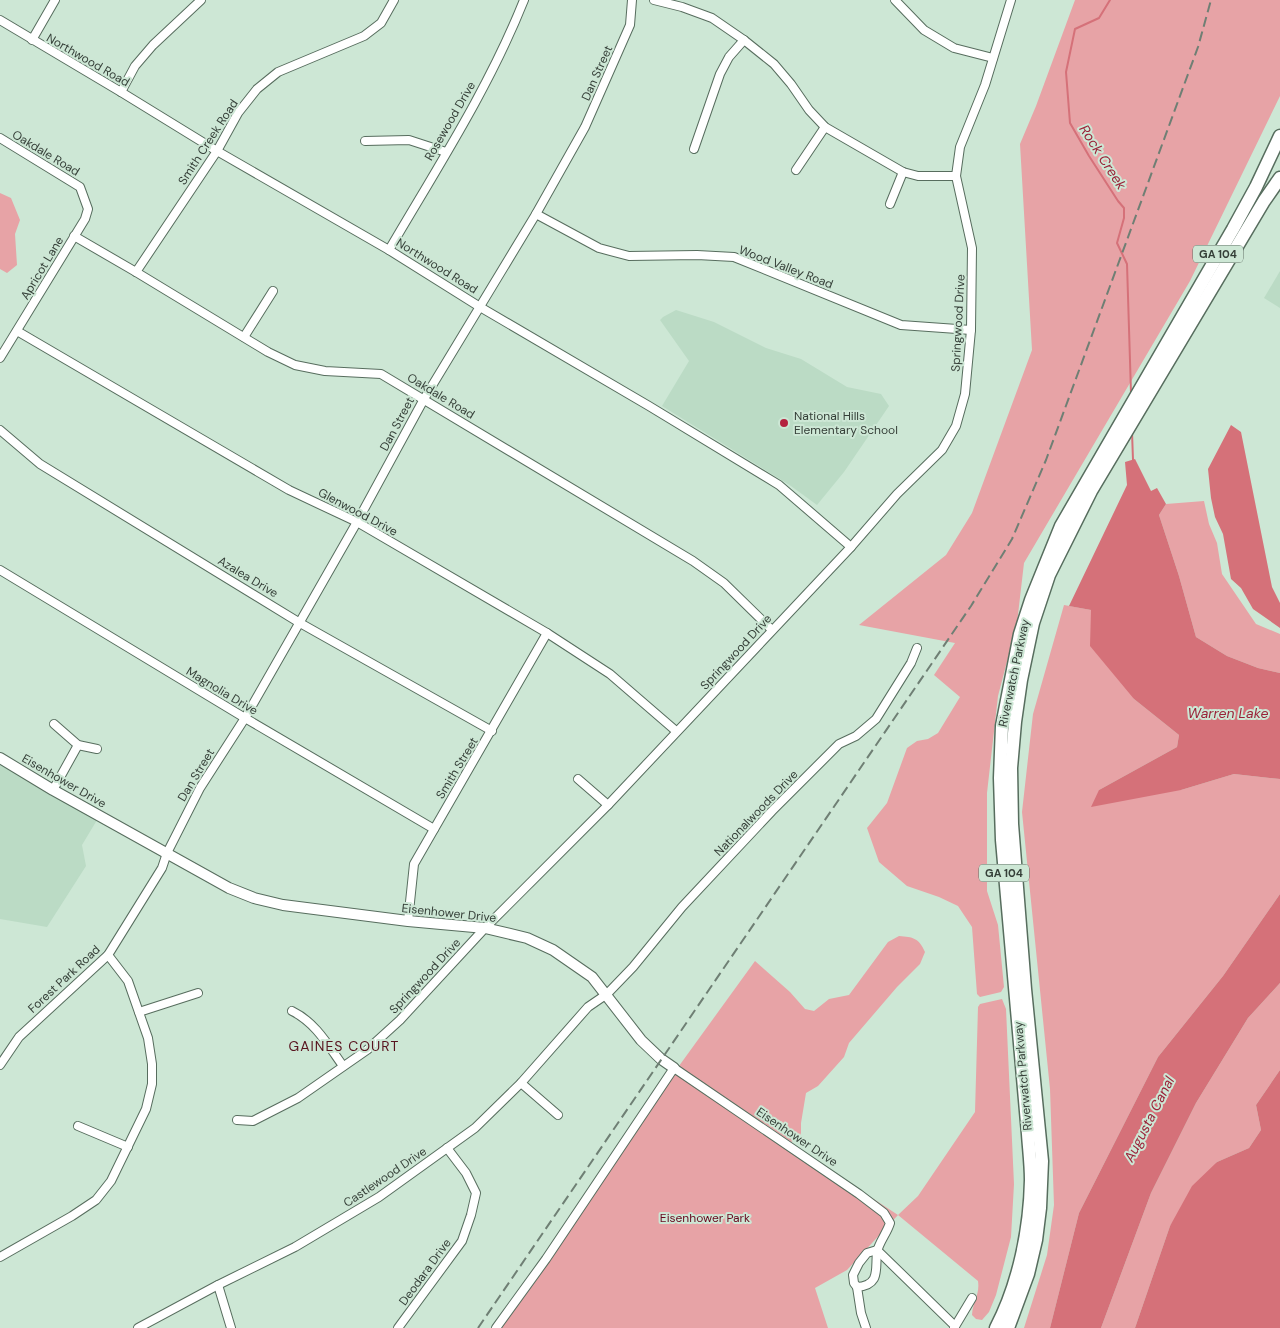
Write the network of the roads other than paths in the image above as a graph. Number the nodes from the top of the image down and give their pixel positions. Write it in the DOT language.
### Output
graph roads {
  1 [pos="55,0"];
  2 [pos="201,0"];
  3 [pos="394,0"];
  4 [pos="524,0"];
  5 [pos="632,0"];
  6 [pos="654,0"];
  7 [pos="895,0"];
  8 [pos="1011,0"];
  9 [pos="0,20"];
  10 [pos="32,40"];
  11 [pos="744,40"];
  12 [pos="993,58"];
  13 [pos="121,92"];
  14 [pos="825,128"];
  15 [pos="1280,136"];
  16 [pos="0,138"];
  17 [pos="365,141"];
  18 [pos="694,149"];
  19 [pos="217,151"];
  20 [pos="446,152"];
  21 [pos="796,170"];
  22 [pos="903,172"];
  23 [pos="956,176"];
  24 [pos="1280,178"];
  25 [pos="80,187"];
  26 [pos="1280,187"];
  27 [pos="890,204"];
  28 [pos="536,214"];
  29 [pos="74,236"];
  30 [pos="1242,239"];
  31 [pos="389,250"];
  32 [pos="136,272"];
  33 [pos="273,291"];
  34 [pos="480,307"];
  35 [pos="972,330"];
  36 [pos="17,331"];
  37 [pos="244,337"];
  38 [pos="0,358"];
  39 [pos="424,399"];
  40 [pos="0,430"];
  41 [pos="357,522"];
  42 [pos="851,547"];
  43 [pos="0,570"];
  44 [pos="300,623"];
  45 [pos="772,630"];
  46 [pos="547,633"];
  47 [pos="917,648"];
  48 [pos="245,718"];
  49 [pos="54,724"];
  50 [pos="492,731"];
  51 [pos="676,731"];
  52 [pos="78,744"];
  53 [pos="97,749"];
  54 [pos="0,758"];
  55 [pos="578,779"];
  56 [pos="53,790"];
  57 [pos="608,805"];
  58 [pos="434,829"];
  59 [pos="167,853"];
  60 [pos="408,921"];
  61 [pos="485,928"];
  62 [pos="108,955"];
  63 [pos="198,993"];
  64 [pos="607,994"];
  65 [pos="292,1011"];
  66 [pos="139,1012"];
  67 [pos="0,1064"];
  68 [pos="342,1066"];
  69 [pos="674,1068"];
  70 [pos="521,1083"];
  71 [pos="558,1115"];
  72 [pos="237,1120"];
  73 [pos="78,1126"];
  74 [pos="128,1147"];
  75 [pos="447,1148"];
  76 [pos="877,1250"];
  77 [pos="0,1257"];
  78 [pos="218,1285"];
  79 [pos="857,1287"];
  80 [pos="972,1298"];
  81 [pos="955,1327"];
  82 [pos="138,1328"];
  83 [pos="231,1328"];
  84 [pos="398,1328"];
  85 [pos="496,1328"];
  86 [pos="866,1328"];
  87 [pos="996,1328"];
  88 [pos="1008,1328"];
  1 -- 10 [label="street"];
  2 -- 13 [label="street"];
  3 -- 19 [label="street, Smith Creek Road"];
  4 -- 20 [label="street, Rosewood Drive"];
  5 -- 28 [label="street, Dan Street"];
  6 -- 11 [label="street"];
  7 -- 12 [label="street"];
  8 -- 12 [label="street, Springwood Drive"];
  9 -- 10 [label="street, Northwood Road"];
  10 -- 13 [label="street, Northwood Road"];
  11 -- 14 [label="street"];
  11 -- 18 [label="street"];
  12 -- 23 [label="street, Springwood Drive"];
  13 -- 19 [label="street, Northwood Road"];
  14 -- 21 [label="street"];
  14 -- 22 [label="street"];
  15 -- 87 [label="main road, Riverwatch Parkway / GA 104"];
  16 -- 25 [label="street, Oakdale Road"];
  17 -- 20 [label="street"];
  19 -- 31 [label="street, Northwood Road"];
  19 -- 32 [label="street, Smith Creek Road"];
  20 -- 31 [label="street, Rosewood Drive"];
  22 -- 23 [label="street"];
  22 -- 27 [label="street"];
  23 -- 35 [label="street, Springwood Drive"];
  24 -- 30 [label="main road, Riverwatch Parkway / GA 104"];
  25 -- 29 [label="street, Apricot Lane"];
  26 -- 30 [label="main road"];
  28 -- 34 [label="street, Dan Street"];
  28 -- 35 [label="street, Wood Valley Road"];
  29 -- 32 [label="street, Oakdale Road"];
  29 -- 36 [label="street, Apricot Lane"];
  30 -- 88 [label="main road, Riverwatch Parkway / GA 104"];
  31 -- 34 [label="street, Northwood Road"];
  32 -- 37 [label="street, Oakdale Road"];
  33 -- 37 [label="street"];
  34 -- 39 [label="street, Dan Street"];
  34 -- 42 [label="street, Northwood Road"];
  35 -- 42 [label="street, Springwood Drive"];
  36 -- 38 [label="street, Apricot Lane"];
  36 -- 41 [label="street, Glenwood Drive"];
  37 -- 39 [label="street, Oakdale Road"];
  39 -- 41 [label="street, Dan Street"];
  39 -- 45 [label="street, Oakdale Road"];
  40 -- 44 [label="street, Azalea Drive"];
  41 -- 44 [label="street, Dan Street"];
  41 -- 46 [label="street, Glenwood Drive"];
  42 -- 45 [label="street, Springwood Drive"];
  43 -- 48 [label="street, Magnolia Drive"];
  44 -- 48 [label="street, Dan Street"];
  44 -- 50 [label="street, Azalea Drive"];
  45 -- 51 [label="street, Springwood Drive"];
  46 -- 50 [label="street, Smith Street"];
  46 -- 51 [label="street, Glenwood Drive"];
  47 -- 64 [label="street, Nationalwoods Drive"];
  48 -- 58 [label="street, Magnolia Drive"];
  48 -- 59 [label="street, Dan Street"];
  49 -- 52 [label="street"];
  50 -- 58 [label="street, Smith Street"];
  51 -- 57 [label="street, Springwood Drive"];
  52 -- 53 [label="street"];
  52 -- 56 [label="street"];
  54 -- 56 [label="street, Eisenhower Drive"];
  55 -- 57 [label="street"];
  56 -- 59 [label="street, Eisenhower Drive"];
  57 -- 61 [label="street, Springwood Drive"];
  58 -- 60 [label="street, Smith Street"];
  59 -- 60 [label="street, Eisenhower Drive"];
  59 -- 62 [label="street, Forest Park Road"];
  60 -- 61 [label="street, Eisenhower Drive"];
  61 -- 64 [label="street, Eisenhower Drive"];
  61 -- 68 [label="street, Springwood Drive"];
  62 -- 66 [label="street"];
  62 -- 67 [label="street, Forest Park Road"];
  63 -- 66 [label="street"];
  64 -- 69 [label="street, Eisenhower Drive"];
  64 -- 70 [label="street, Castlewood Drive"];
  65 -- 68 [label="street"];
  66 -- 74 [label="street"];
  68 -- 72 [label="street, Springwood Drive"];
  69 -- 76 [label="street, Eisenhower Drive"];
  69 -- 85 [label="street"];
  70 -- 71 [label="street"];
  70 -- 75 [label="street, Castlewood Drive"];
  73 -- 74 [label="street"];
  74 -- 77 [label="street"];
  75 -- 78 [label="street, Castlewood Drive"];
  75 -- 84 [label="street, Deodara Drive"];
  76 -- 79 [label="street"];
  76 -- 79 [label="street"];
  76 -- 81 [label="street"];
  78 -- 82 [label="street, Castlewood Drive"];
  78 -- 83 [label="street"];
  79 -- 86 [label="street"];
  80 -- 81 [label="street"];
}
